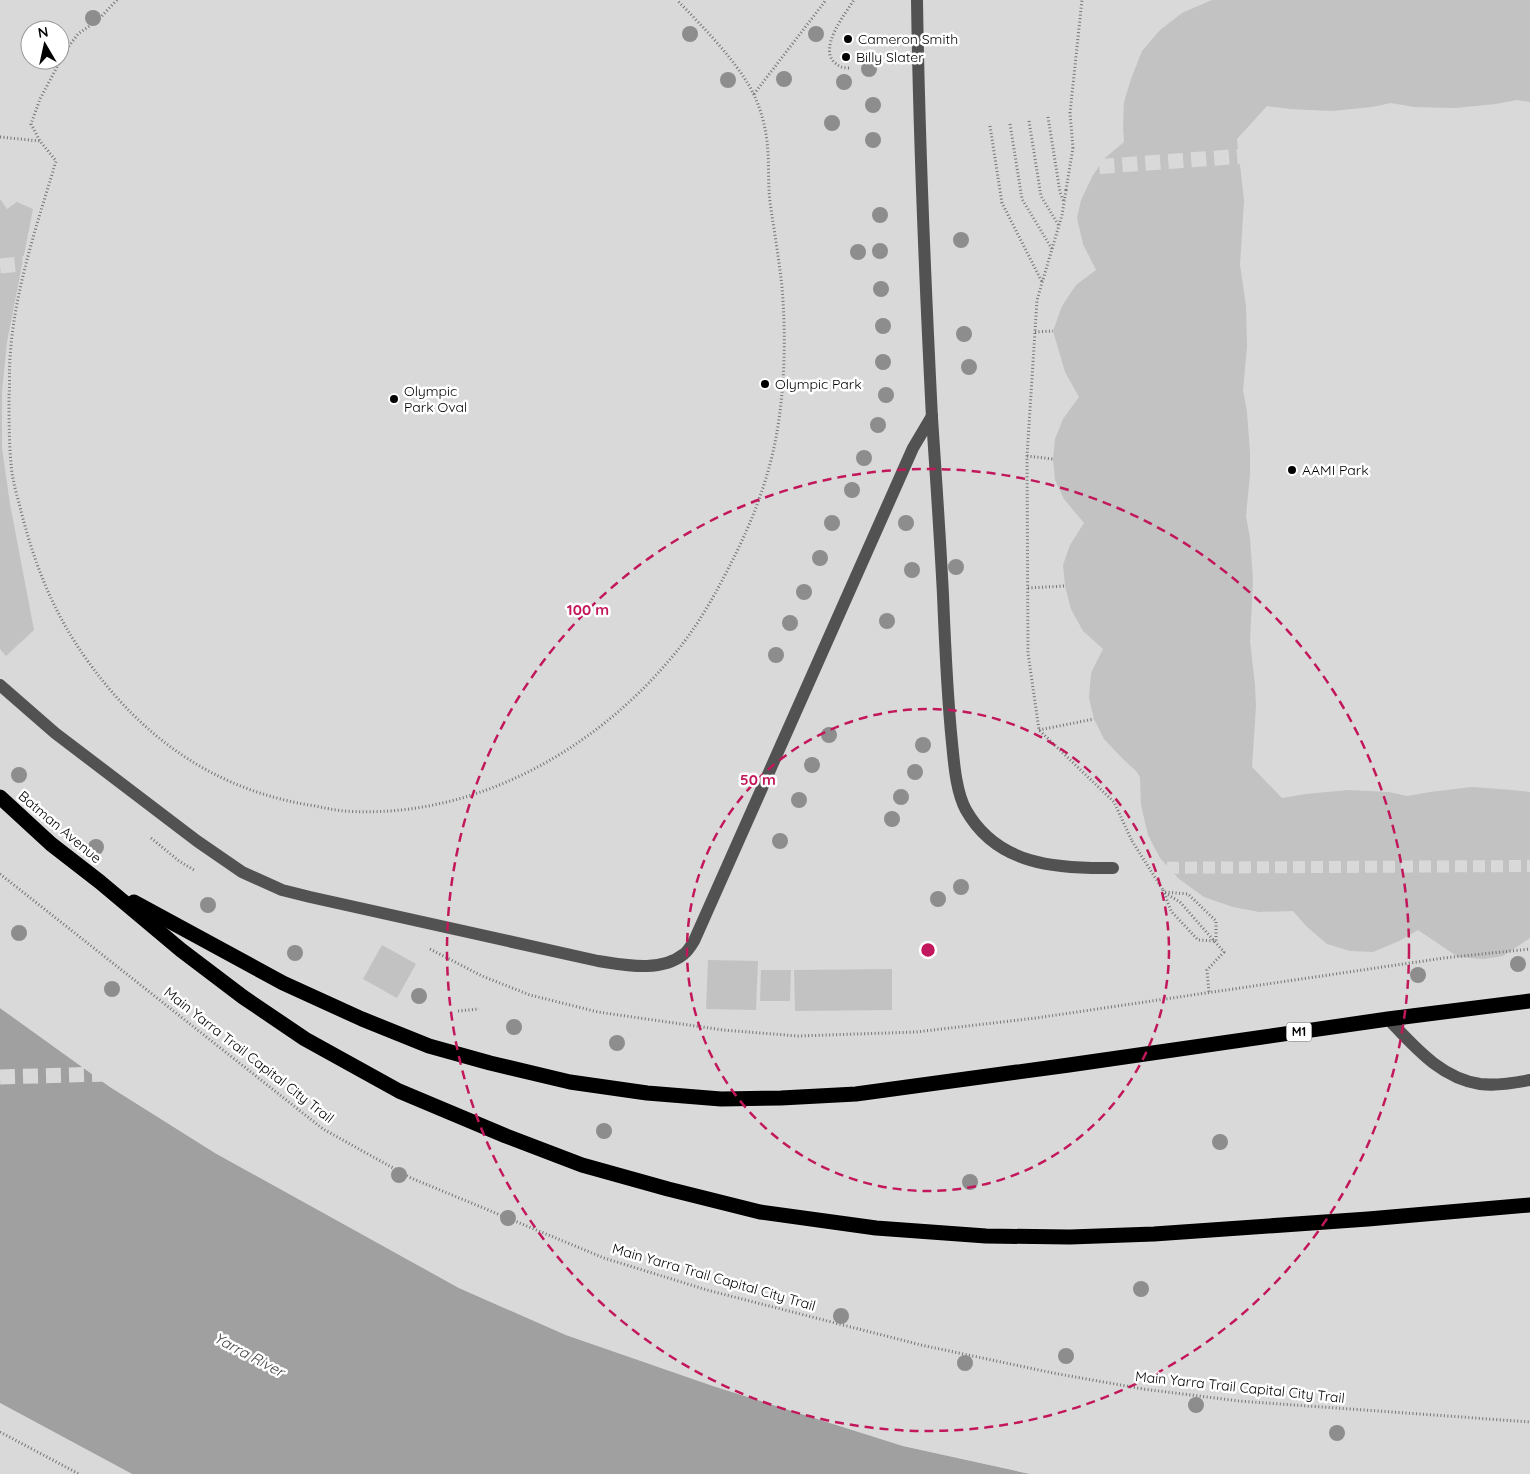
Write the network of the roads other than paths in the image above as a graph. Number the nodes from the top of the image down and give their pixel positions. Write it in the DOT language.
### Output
graph roads {
  1 [pos="917,0"];
  2 [pos="932,416"];
  3 [pos="0,685"];
  4 [pos="0,797"];
  5 [pos="1113,868"];
  6 [pos="100,882"];
  7 [pos="1530,1001"];
  8 [pos="1388,1018"];
  9 [pos="1530,1080"];
  10 [pos="1530,1205"];
  1 -- 2 [label="lane"];
  2 -- 3 [label="lane"];
  2 -- 5 [label="lane"];
  4 -- 6 [label="highway, Batman Avenue"];
  6 -- 8 [label="highway, M1"];
  6 -- 10 [label="highway"];
  7 -- 8 [label="highway, M1"];
  8 -- 9 [label="lane"];
}
